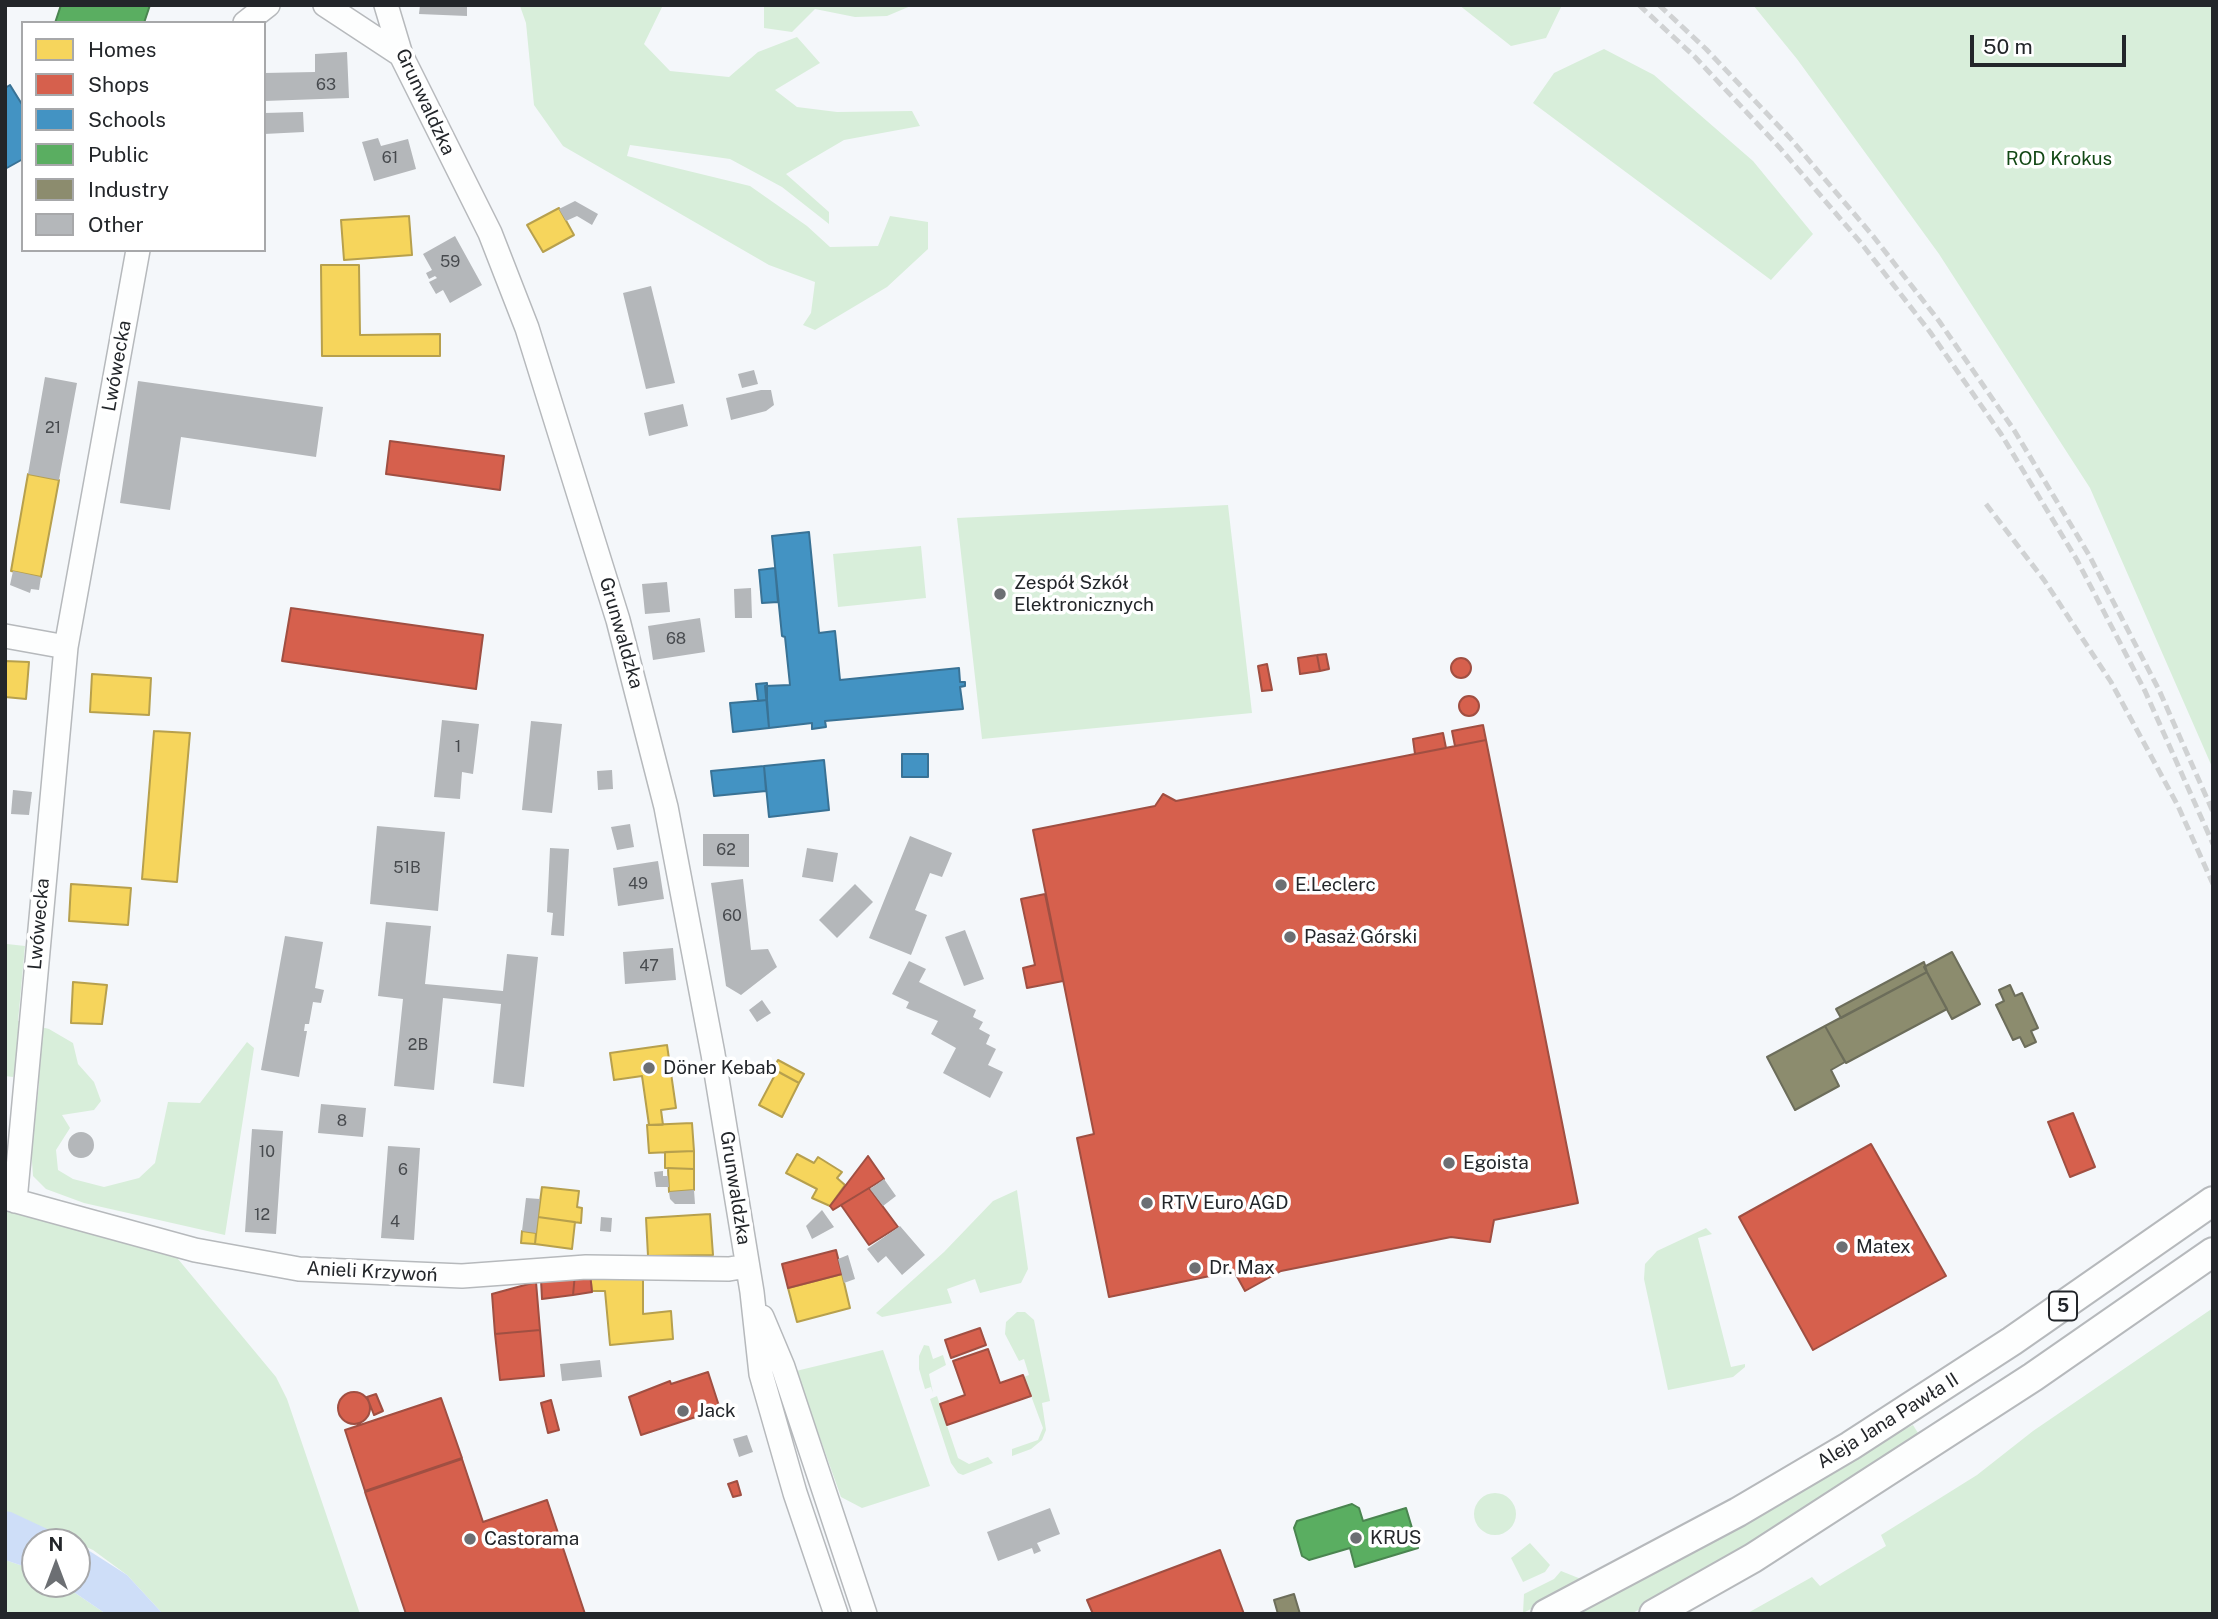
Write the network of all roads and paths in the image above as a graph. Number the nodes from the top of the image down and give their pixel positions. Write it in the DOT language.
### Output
graph roads {
  1 [pos="268,5"];
  2 [pos="325,5"];
  3 [pos="386,5"];
  4 [pos="248,21"];
  5 [pos="401,55"];
  6 [pos="138,252"];
  7 [pos="5,636"];
  8 [pos="66,647"];
  9 [pos="10,1200"];
  10 [pos="2213,1201"];
  11 [pos="2213,1252"];
  12 [pos="747,1266"];
  13 [pos="752,1292"];
  14 [pos="836,1614"];
  15 [pos="865,1614"];
  16 [pos="1546,1614"];
  17 [pos="1654,1614"];
  1 -- 4 [label="street"];
  2 -- 5 [label="street"];
  3 -- 5 [label="street, Grunwaldzka"];
  5 -- 12 [label="street, Grunwaldzka"];
  6 -- 8 [label="street, Lwówecka"];
  7 -- 8 [label="street"];
  8 -- 9 [label="street, Lwówecka"];
  9 -- 12 [label="street, Anieli Krzywoń"];
  10 -- 16 [label="main road, Aleja Jana Pawła II / 5"];
  11 -- 17 [label="main road, 5"];
  12 -- 13 [label="street, Grunwaldzka"];
  13 -- 14 [label="street, Grunwaldzka"];
  13 -- 15 [label="street, Grunwaldzka"];
}
